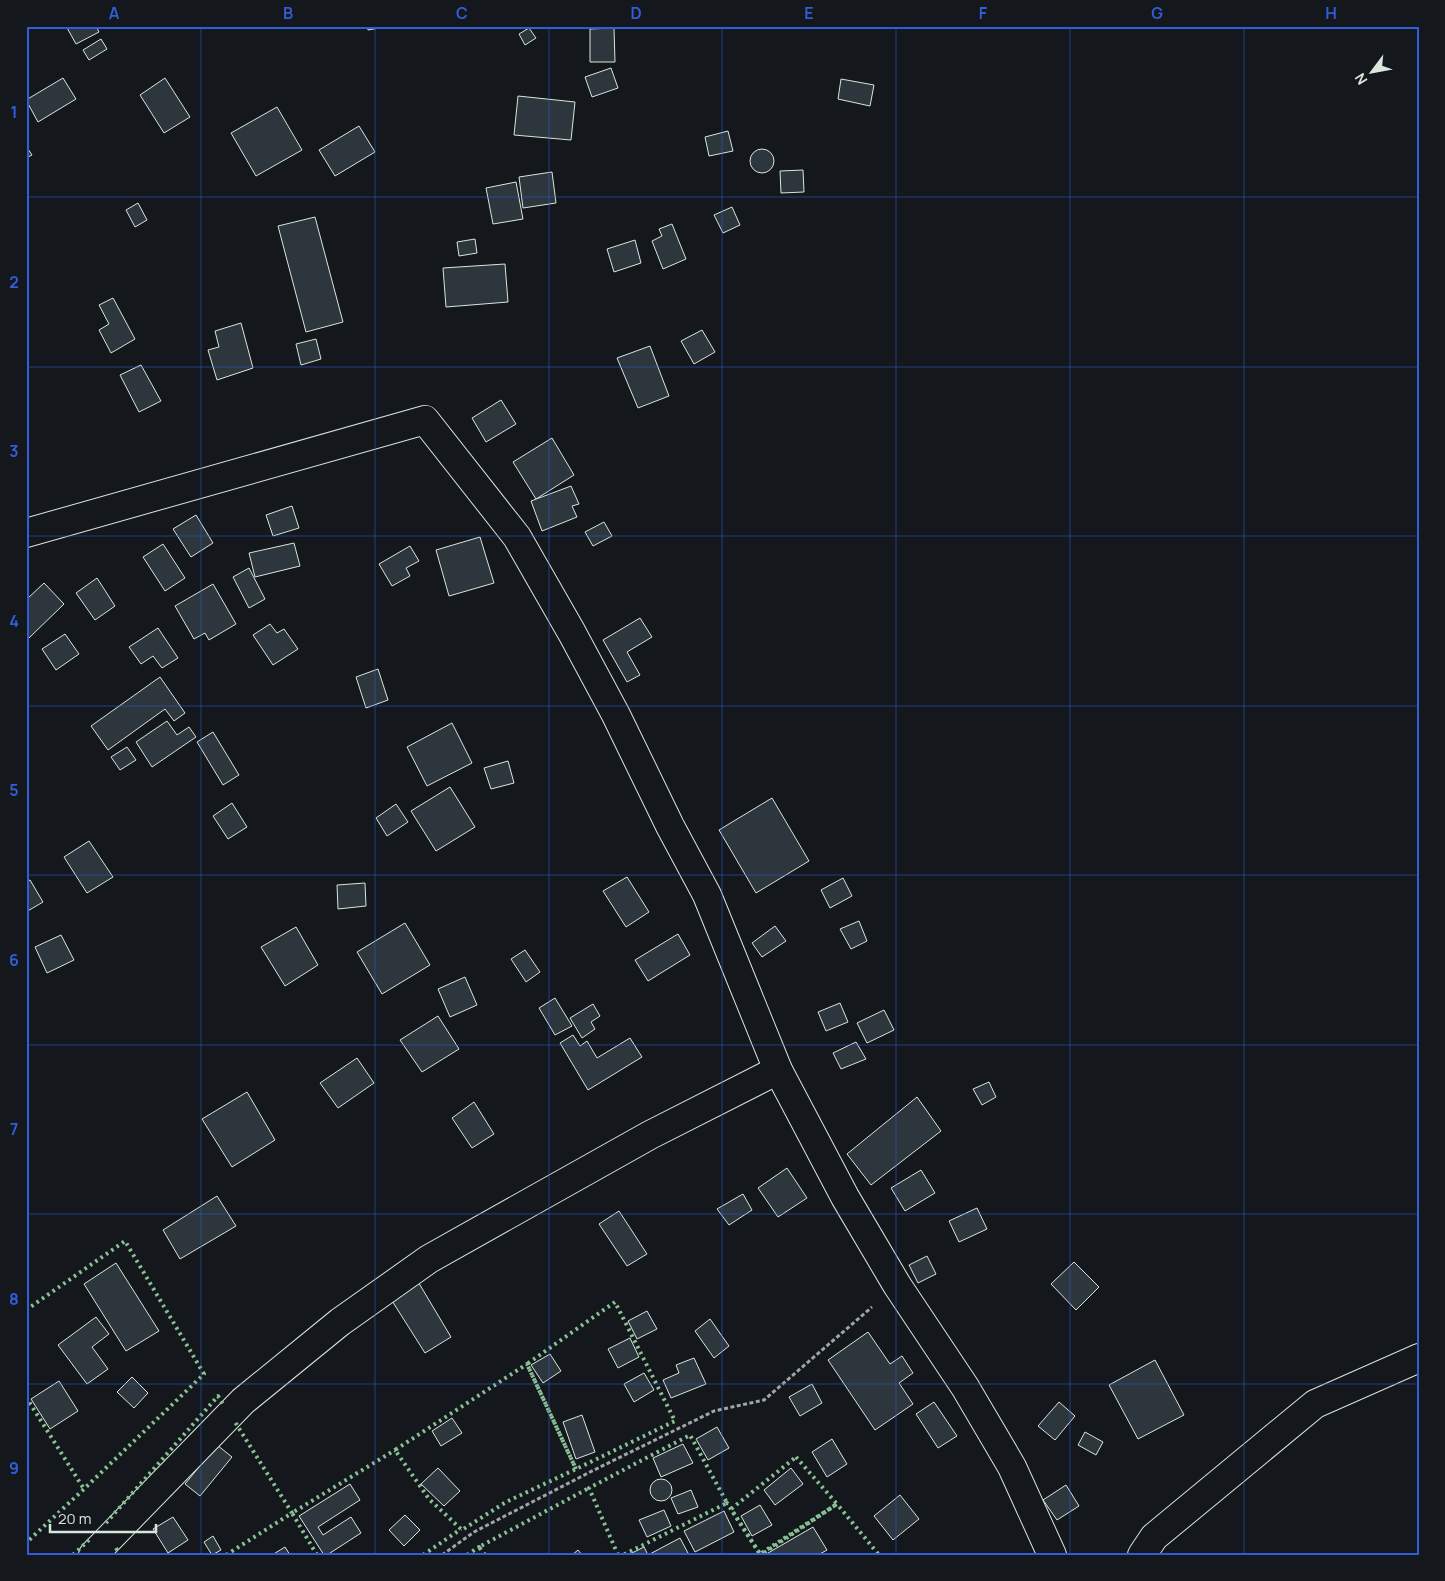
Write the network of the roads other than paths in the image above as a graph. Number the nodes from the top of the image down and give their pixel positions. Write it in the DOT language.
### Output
graph roads {
  1 [pos="26,533"];
  2 [pos="778,1070"];
  3 [pos="1419,1358"];
  4 [pos="93,1555"];
  5 [pos="1052,1555"];
  6 [pos="1142,1555"];
  1 -- 2 [label="street"];
  2 -- 4 [label="street"];
  2 -- 5 [label="street"];
  3 -- 6 [label="street"];
}
